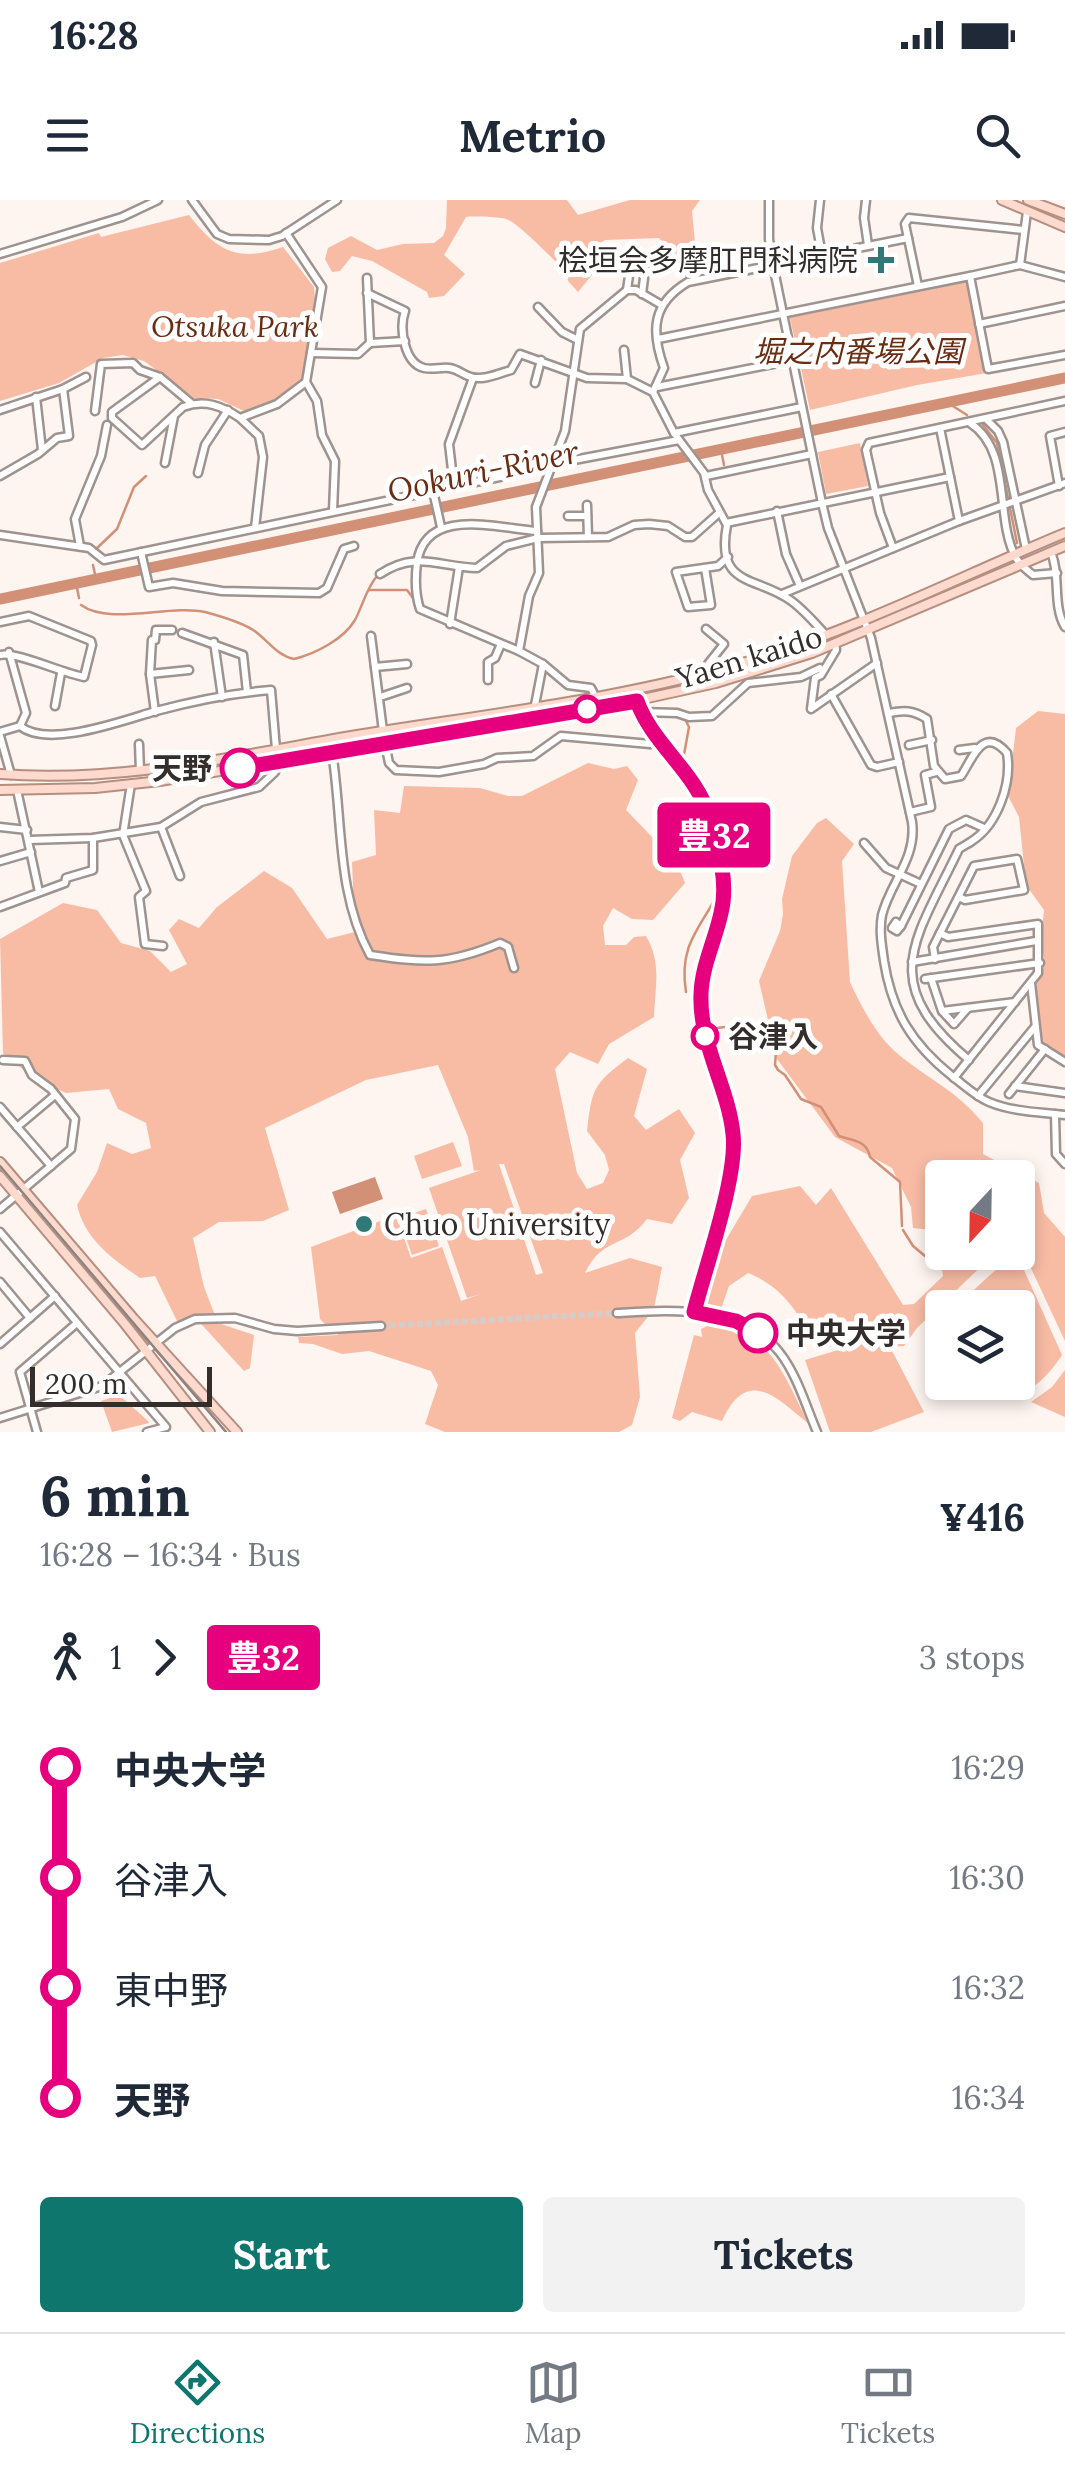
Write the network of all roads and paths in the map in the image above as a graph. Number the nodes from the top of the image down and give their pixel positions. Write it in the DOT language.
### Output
graph roads {
  1 [pos="158,200"];
  2 [pos="192,200"];
  3 [pos="337,200"];
  4 [pos="769,200"];
  5 [pos="820,200"];
  6 [pos="866,200"];
  7 [pos="1002,200"];
  8 [pos="1028,200"];
  9 [pos="1027,212"];
  10 [pos="1065,214"];
  11 [pos="1065,227"];
  12 [pos="1024,230"];
  13 [pos="286,233"];
  14 [pos="908,238"];
  15 [pos="868,245"];
  16 [pos="0,254"];
  17 [pos="822,255"];
  18 [pos="630,261"];
  19 [pos="646,262"];
  20 [pos="1020,265"];
  21 [pos="773,266"];
  22 [pos="970,276"];
  23 [pos="367,278"];
  24 [pos="1065,278"];
  25 [pos="918,286"];
  26 [pos="627,290"];
  27 [pos="367,293"];
  28 [pos="642,294"];
  29 [pos="660,304"];
  30 [pos="1065,306"];
  31 [pos="538,307"];
  32 [pos="783,313"];
  33 [pos="979,324"];
  34 [pos="658,339"];
  35 [pos="578,340"];
  36 [pos="404,341"];
  37 [pos="370,343"];
  38 [pos="624,350"];
  39 [pos="311,353"];
  40 [pos="1065,355"];
  41 [pos="541,360"];
  42 [pos="792,360"];
  43 [pos="574,372"];
  44 [pos="86,377"];
  45 [pos="160,377"];
  46 [pos="473,378"];
  47 [pos="627,379"];
  48 [pos="306,382"];
  49 [pos="535,383"];
  50 [pos="63,389"];
  51 [pos="655,390"];
  52 [pos="36,396"];
  53 [pos="1065,401"];
  54 [pos="192,404"];
  55 [pos="0,410"];
  56 [pos="228,410"];
  57 [pos="803,411"];
  58 [pos="96,412"];
  59 [pos="175,415"];
  60 [pos="240,418"];
  61 [pos="986,419"];
  62 [pos="969,423"];
  63 [pos="107,425"];
  64 [pos="940,428"];
  65 [pos="1065,432"];
  66 [pos="678,439"];
  67 [pos="42,451"];
  68 [pos="811,452"];
  69 [pos="165,463"];
  70 [pos="552,465"];
  71 [pos="198,472"];
  72 [pos="704,474"];
  73 [pos="0,476"];
  74 [pos="950,477"];
  75 [pos="1062,484"];
  76 [pos="454,487"];
  77 [pos="434,492"];
  78 [pos="875,492"];
  79 [pos="1016,502"];
  80 [pos="822,503"];
  81 [pos="1004,505"];
  82 [pos="588,506"];
  83 [pos="333,511"];
  84 [pos="777,512"];
  85 [pos="719,513"];
  86 [pos="568,516"];
  87 [pos="588,516"];
  88 [pos="959,522"];
  89 [pos="726,523"];
  90 [pos="441,526"];
  91 [pos="255,528"];
  92 [pos="1065,533"];
  93 [pos="538,534"];
  94 [pos="0,535"];
  95 [pos="588,537"];
  96 [pos="80,546"];
  97 [pos="354,546"];
  98 [pos="1065,546"];
  99 [pos="893,548"];
  100 [pos="1026,549"];
  101 [pos="1052,552"];
  102 [pos="141,553"];
  103 [pos="1014,555"];
  104 [pos="728,557"];
  105 [pos="418,559"];
  106 [pos="1021,565"];
  107 [pos="459,568"];
  108 [pos="705,568"];
  109 [pos="844,569"];
  110 [pos="380,574"];
  111 [pos="1057,574"];
  112 [pos="800,586"];
  113 [pos="1062,588"];
  114 [pos="781,595"];
  115 [pos="864,617"];
  116 [pos="1062,617"];
  117 [pos="0,622"];
  118 [pos="450,624"];
  119 [pos="1065,627"];
  120 [pos="706,629"];
  121 [pos="868,629"];
  122 [pos="172,630"];
  123 [pos="182,633"];
  124 [pos="825,634"];
  125 [pos="371,636"];
  126 [pos="214,642"];
  127 [pos="501,644"];
  128 [pos="834,644"];
  129 [pos="519,650"];
  130 [pos="10,652"];
  131 [pos="0,655"];
  132 [pos="877,663"];
  133 [pos="408,664"];
  134 [pos="543,664"];
  135 [pos="376,667"];
  136 [pos="820,668"];
  137 [pos="189,670"];
  138 [pos="709,672"];
  139 [pos="61,673"];
  140 [pos="150,674"];
  141 [pos="758,676"];
  142 [pos="488,680"];
  143 [pos="408,688"];
  144 [pos="634,689"];
  145 [pos="247,692"];
  146 [pos="831,694"];
  147 [pos="595,696"];
  148 [pos="222,697"];
  149 [pos="380,697"];
  150 [pos="637,701"];
  151 [pos="55,706"];
  152 [pos="535,706"];
  153 [pos="155,712"];
  154 [pos="641,712"];
  155 [pos="888,713"];
  156 [pos="20,726"];
  157 [pos="400,728"];
  158 [pos="383,731"];
  159 [pos="0,734"];
  160 [pos="407,740"];
  161 [pos="658,740"];
  162 [pos="932,740"];
  163 [pos="385,743"];
  164 [pos="139,744"];
  165 [pos="909,746"];
  166 [pos="977,748"];
  167 [pos="276,749"];
  168 [pos="959,750"];
  169 [pos="332,752"];
  170 [pos="899,762"];
  171 [pos="276,767"];
  172 [pos="135,771"];
  173 [pos="936,772"];
  174 [pos="0,774"];
  175 [pos="11,775"];
  176 [pos="131,784"];
  177 [pos="0,790"];
  178 [pos="17,790"];
  179 [pos="910,812"];
  180 [pos="0,827"];
  181 [pos="161,827"];
  182 [pos="984,828"];
  183 [pos="26,830"];
  184 [pos="123,834"];
  185 [pos="714,835"];
  186 [pos="704,837"];
  187 [pos="93,838"];
  188 [pos="29,840"];
  189 [pos="864,844"];
  190 [pos="30,852"];
  191 [pos="0,860"];
  192 [pos="900,874"];
  193 [pos="180,876"];
  194 [pos="921,884"];
  195 [pos="39,892"];
  196 [pos="958,897"];
  197 [pos="0,907"];
  198 [pos="900,926"];
  199 [pos="940,934"];
  200 [pos="1036,941"];
  201 [pos="163,946"];
  202 [pos="935,959"];
  203 [pos="912,962"];
  204 [pos="1040,963"];
  205 [pos="514,968"];
  206 [pos="1030,983"];
  207 [pos="1016,1002"];
  208 [pos="968,1007"];
  209 [pos="942,1011"];
  210 [pos="1035,1026"];
  211 [pos="1044,1049"];
  212 [pos="1,1058"];
  213 [pos="970,1060"];
  214 [pos="1065,1062"];
  215 [pos="954,1078"];
  216 [pos="1015,1086"];
  217 [pos="1065,1092"];
  218 [pos="1009,1094"];
  219 [pos="55,1095"];
  220 [pos="978,1096"];
  221 [pos="0,1107"];
  222 [pos="1056,1114"];
  223 [pos="1065,1115"];
  224 [pos="17,1127"];
  225 [pos="1056,1135"];
  226 [pos="1065,1136"];
  227 [pos="0,1162"];
  228 [pos="1065,1164"];
  229 [pos="50,1166"];
  230 [pos="0,1176"];
  231 [pos="19,1192"];
  232 [pos="0,1210"];
  233 [pos="0,1232"];
  234 [pos="0,1282"];
  235 [pos="54,1296"];
  236 [pos="694,1312"];
  237 [pos="617,1313"];
  238 [pos="30,1318"];
  239 [pos="77,1323"];
  240 [pos="381,1326"];
  241 [pos="2,1339"];
  242 [pos="157,1343"];
  243 [pos="146,1352"];
  244 [pos="121,1374"];
  245 [pos="30,1409"];
  246 [pos="0,1418"];
  247 [pos="37,1432"];
  248 [pos="146,1432"];
  249 [pos="210,1432"];
  250 [pos="237,1432"];
  251 [pos="817,1432"];
  1 -- 16 [label="street"];
  2 -- 13 [label="street"];
  3 -- 13 [label="street"];
  4 -- 21 [label="street"];
  5 -- 17 [label="street"];
  6 -- 15 [label="street"];
  7 -- 9 [label="main road"];
  8 -- 10 [label="main road"];
  9 -- 11 [label="main road"];
  9 -- 12 [label="street"];
  12 -- 14 [label="street"];
  12 -- 20 [label="street"];
  13 -- 39 [label="street"];
  14 -- 15 [label="street"];
  14 -- 25 [label="street"];
  15 -- 17 [label="street"];
  17 -- 21 [label="street"];
  18 -- 26 [label="street"];
  19 -- 28 [label="street"];
  20 -- 22 [label="street"];
  20 -- 24 [label="street"];
  21 -- 29 [label="street"];
  21 -- 32 [label="street"];
  22 -- 25 [label="street"];
  22 -- 33 [label="street"];
  23 -- 27 [label="street"];
  25 -- 32 [label="street"];
  26 -- 28 [label="street"];
  26 -- 35 [label="street"];
  27 -- 36 [label="street"];
  27 -- 37 [label="street"];
  28 -- 29 [label="street"];
  29 -- 34 [label="street"];
  30 -- 33 [label="street"];
  31 -- 35 [label="street"];
  32 -- 34 [label="street"];
  32 -- 42 [label="street"];
  33 -- 40 [label="street"];
  34 -- 51 [label="street"];
  35 -- 43 [label="street"];
  36 -- 37 [label="street"];
  36 -- 46 [label="street"];
  37 -- 39 [label="street"];
  38 -- 47 [label="street"];
  39 -- 48 [label="street"];
  41 -- 43 [label="street"];
  41 -- 46 [label="street"];
  41 -- 49 [label="street"];
  42 -- 51 [label="street"];
  42 -- 57 [label="street"];
  43 -- 47 [label="street"];
  43 -- 70 [label="street"];
  44 -- 50 [label="street"];
  45 -- 54 [label="street"];
  45 -- 58 [label="street"];
  45 -- 59 [label="street"];
  46 -- 76 [label="street"];
  47 -- 51 [label="street"];
  48 -- 60 [label="street"];
  48 -- 83 [label="street"];
  50 -- 52 [label="street"];
  50 -- 67 [label="street"];
  51 -- 66 [label="street"];
  52 -- 55 [label="street"];
  52 -- 67 [label="street"];
  53 -- 61 [label="street"];
  54 -- 56 [label="street"];
  54 -- 59 [label="street"];
  56 -- 60 [label="street"];
  56 -- 71 [label="street"];
  57 -- 66 [label="street"];
  57 -- 68 [label="street"];
  59 -- 69 [label="street"];
  60 -- 91 [label="street"];
  61 -- 62 [label="street"];
  61 -- 79 [label="street"];
  62 -- 64 [label="street"];
  62 -- 81 [label="street"];
  63 -- 96 [label="street"];
  64 -- 74 [label="street"];
  64 -- 78 [label="street"];
  65 -- 75 [label="street"];
  66 -- 70 [label="street"];
  66 -- 72 [label="street"];
  67 -- 73 [label="street"];
  68 -- 72 [label="street"];
  68 -- 80 [label="street"];
  70 -- 76 [label="street"];
  70 -- 93 [label="street"];
  72 -- 85 [label="street"];
  74 -- 78 [label="street"];
  74 -- 88 [label="street"];
  75 -- 79 [label="street"];
  76 -- 77 [label="street"];
  77 -- 83 [label="street"];
  77 -- 90 [label="street"];
  78 -- 80 [label="street"];
  78 -- 99 [label="street"];
  79 -- 81 [label="street"];
  79 -- 100 [label="street"];
  80 -- 84 [label="street"];
  80 -- 109 [label="street"];
  81 -- 88 [label="street"];
  81 -- 103 [label="street"];
  82 -- 87 [label="street"];
  83 -- 91 [label="street"];
  84 -- 89 [label="street"];
  84 -- 112 [label="street"];
  85 -- 89 [label="street"];
  85 -- 95 [label="street"];
  86 -- 87 [label="street"];
  87 -- 95 [label="street"];
  88 -- 99 [label="street"];
  89 -- 104 [label="street"];
  90 -- 93 [label="street"];
  90 -- 105 [label="street"];
  91 -- 102 [label="street"];
  92 -- 100 [label="main road, Yaen kaido"];
  93 -- 95 [label="street"];
  93 -- 107 [label="street"];
  93 -- 129 [label="street"];
  94 -- 96 [label="street"];
  96 -- 102 [label="street"];
  97 -- 102 [label="street"];
  98 -- 101 [label="main road, Yaen kaido"];
  99 -- 109 [label="street"];
  100 -- 103 [label="main road, Yaen kaido"];
  101 -- 106 [label="main road, Yaen kaido"];
  101 -- 111 [label="street"];
  103 -- 106 [label="street"];
  103 -- 115 [label="main road, Yaen kaido"];
  104 -- 108 [label="street"];
  104 -- 114 [label="street"];
  105 -- 107 [label="street"];
  105 -- 110 [label="street"];
  105 -- 118 [label="street"];
  106 -- 111 [label="street"];
  106 -- 121 [label="main road, Yaen kaido"];
  107 -- 118 [label="street"];
  108 -- 108 [label="street"];
  109 -- 112 [label="street"];
  109 -- 115 [label="street"];
  111 -- 113 [label="street"];
  112 -- 114 [label="street"];
  113 -- 116 [label="street"];
  114 -- 124 [label="street"];
  115 -- 121 [label="street"];
  115 -- 124 [label="main road, Yaen kaido"];
  116 -- 119 [label="street"];
  117 -- 139 [label="street"];
  118 -- 127 [label="street"];
  120 -- 138 [label="street"];
  121 -- 128 [label="main road, Yaen kaido"];
  121 -- 132 [label="street"];
  122 -- 140 [label="street"];
  123 -- 126 [label="street"];
  124 -- 138 [label="main road, Yaen kaido"];
  125 -- 135 [label="street"];
  126 -- 145 [label="street"];
  126 -- 148 [label="street"];
  127 -- 129 [label="street"];
  127 -- 142 [label="street"];
  128 -- 141 [label="main road, Yaen kaido"];
  128 -- 146 [label="street"];
  129 -- 134 [label="street"];
  130 -- 131 [label="street"];
  130 -- 139 [label="street"];
  130 -- 156 [label="street"];
  132 -- 146 [label="street"];
  132 -- 155 [label="street"];
  133 -- 135 [label="street"];
  134 -- 147 [label="street"];
  134 -- 152 [label="street"];
  135 -- 149 [label="street"];
  136 -- 141 [label="street"];
  137 -- 140 [label="street"];
  138 -- 144 [label="main road, Yaen kaido"];
  139 -- 151 [label="street"];
  140 -- 153 [label="street"];
  141 -- 150 [label="main road, Yaen kaido"];
  141 -- 154 [label="street"];
  143 -- 149 [label="street"];
  144 -- 147 [label="main road, Yaen kaido"];
  144 -- 150 [label="street"];
  145 -- 148 [label="street"];
  145 -- 167 [label="street"];
  146 -- 170 [label="street"];
  147 -- 152 [label="main road, Yaen kaido"];
  148 -- 153 [label="street"];
  149 -- 158 [label="street"];
  150 -- 154 [label="street"];
  150 -- 160 [label="main road, Yaen kaido"];
  152 -- 157 [label="main road, Yaen kaido"];
  153 -- 156 [label="street"];
  154 -- 161 [label="street"];
  155 -- 162 [label="street"];
  155 -- 170 [label="street"];
  156 -- 159 [label="street"];
  157 -- 158 [label="main road, Yaen kaido"];
  157 -- 160 [label="main road"];
  158 -- 163 [label="main road"];
  158 -- 167 [label="main road, Yaen kaido"];
  159 -- 175 [label="street"];
  160 -- 163 [label="main road, Yaen kaido"];
  161 -- 163 [label="street"];
  161 -- 185 [label="street"];
  162 -- 165 [label="street"];
  162 -- 173 [label="street"];
  163 -- 169 [label="main road, Yaen kaido"];
  164 -- 172 [label="street"];
  166 -- 168 [label="street"];
  166 -- 173 [label="street"];
  166 -- 182 [label="street"];
  167 -- 171 [label="main road"];
  167 -- 172 [label="main road, Yaen kaido"];
  169 -- 171 [label="main road, Yaen kaido"];
  169 -- 205 [label="street"];
  170 -- 179 [label="street"];
  171 -- 176 [label="main road, Yaen kaido"];
  171 -- 181 [label="street"];
  172 -- 175 [label="main road, Yaen kaido"];
  172 -- 176 [label="main road"];
  173 -- 179 [label="street"];
  174 -- 175 [label="main road, Yaen kaido"];
  176 -- 178 [label="main road, Yaen kaido"];
  176 -- 184 [label="street"];
  177 -- 178 [label="main road, Yaen kaido"];
  178 -- 183 [label="street"];
  179 -- 192 [label="street"];
  180 -- 183 [label="street"];
  181 -- 184 [label="street"];
  181 -- 193 [label="street"];
  182 -- 194 [label="street"];
  182 -- 203 [label="street"];
  183 -- 188 [label="street"];
  184 -- 187 [label="street"];
  184 -- 201 [label="street"];
  185 -- 186 [label="street"];
  185 -- 236 [label="street"];
  187 -- 188 [label="street"];
  187 -- 195 [label="street"];
  188 -- 190 [label="street"];
  189 -- 192 [label="street"];
  190 -- 191 [label="street"];
  190 -- 195 [label="street"];
  192 -- 194 [label="street"];
  192 -- 215 [label="street"];
  194 -- 198 [label="street"];
  195 -- 197 [label="street"];
  196 -- 196 [label="street"];
  196 -- 199 [label="street"];
  199 -- 200 [label="street"];
  199 -- 202 [label="street"];
  200 -- 202 [label="street"];
  200 -- 204 [label="street"];
  202 -- 203 [label="street"];
  203 -- 213 [label="street"];
  204 -- 206 [label="street"];
  204 -- 209 [label="street"];
  206 -- 207 [label="street"];
  206 -- 210 [label="street"];
  207 -- 208 [label="street"];
  207 -- 213 [label="street"];
  208 -- 209 [label="street"];
  208 -- 209 [label="street"];
  210 -- 211 [label="street"];
  210 -- 220 [label="street"];
  211 -- 214 [label="street"];
  211 -- 216 [label="street"];
  212 -- 219 [label="street"];
  213 -- 215 [label="street"];
  215 -- 220 [label="street"];
  216 -- 217 [label="street"];
  216 -- 218 [label="street"];
  219 -- 224 [label="street"];
  219 -- 229 [label="street"];
  220 -- 222 [label="street"];
  221 -- 224 [label="street"];
  222 -- 223 [label="street"];
  222 -- 225 [label="street"];
  224 -- 229 [label="street"];
  225 -- 226 [label="street"];
  225 -- 228 [label="street"];
  227 -- 231 [label="main road"];
  229 -- 231 [label="street"];
  230 -- 231 [label="main road"];
  231 -- 232 [label="street"];
  231 -- 242 [label="main road"];
  231 -- 243 [label="main road"];
  233 -- 235 [label="street"];
  234 -- 238 [label="street"];
  235 -- 238 [label="street"];
  235 -- 239 [label="street"];
  236 -- 237 [label="street"];
  236 -- 251 [label="street"];
  238 -- 241 [label="street"];
  239 -- 244 [label="street"];
  239 -- 245 [label="street"];
  240 -- 242 [label="street"];
  242 -- 243 [label="street"];
  242 -- 250 [label="main road"];
  243 -- 244 [label="street"];
  243 -- 249 [label="main road"];
  244 -- 245 [label="street"];
  244 -- 248 [label="street"];
  245 -- 246 [label="street"];
  245 -- 247 [label="street"];
}
